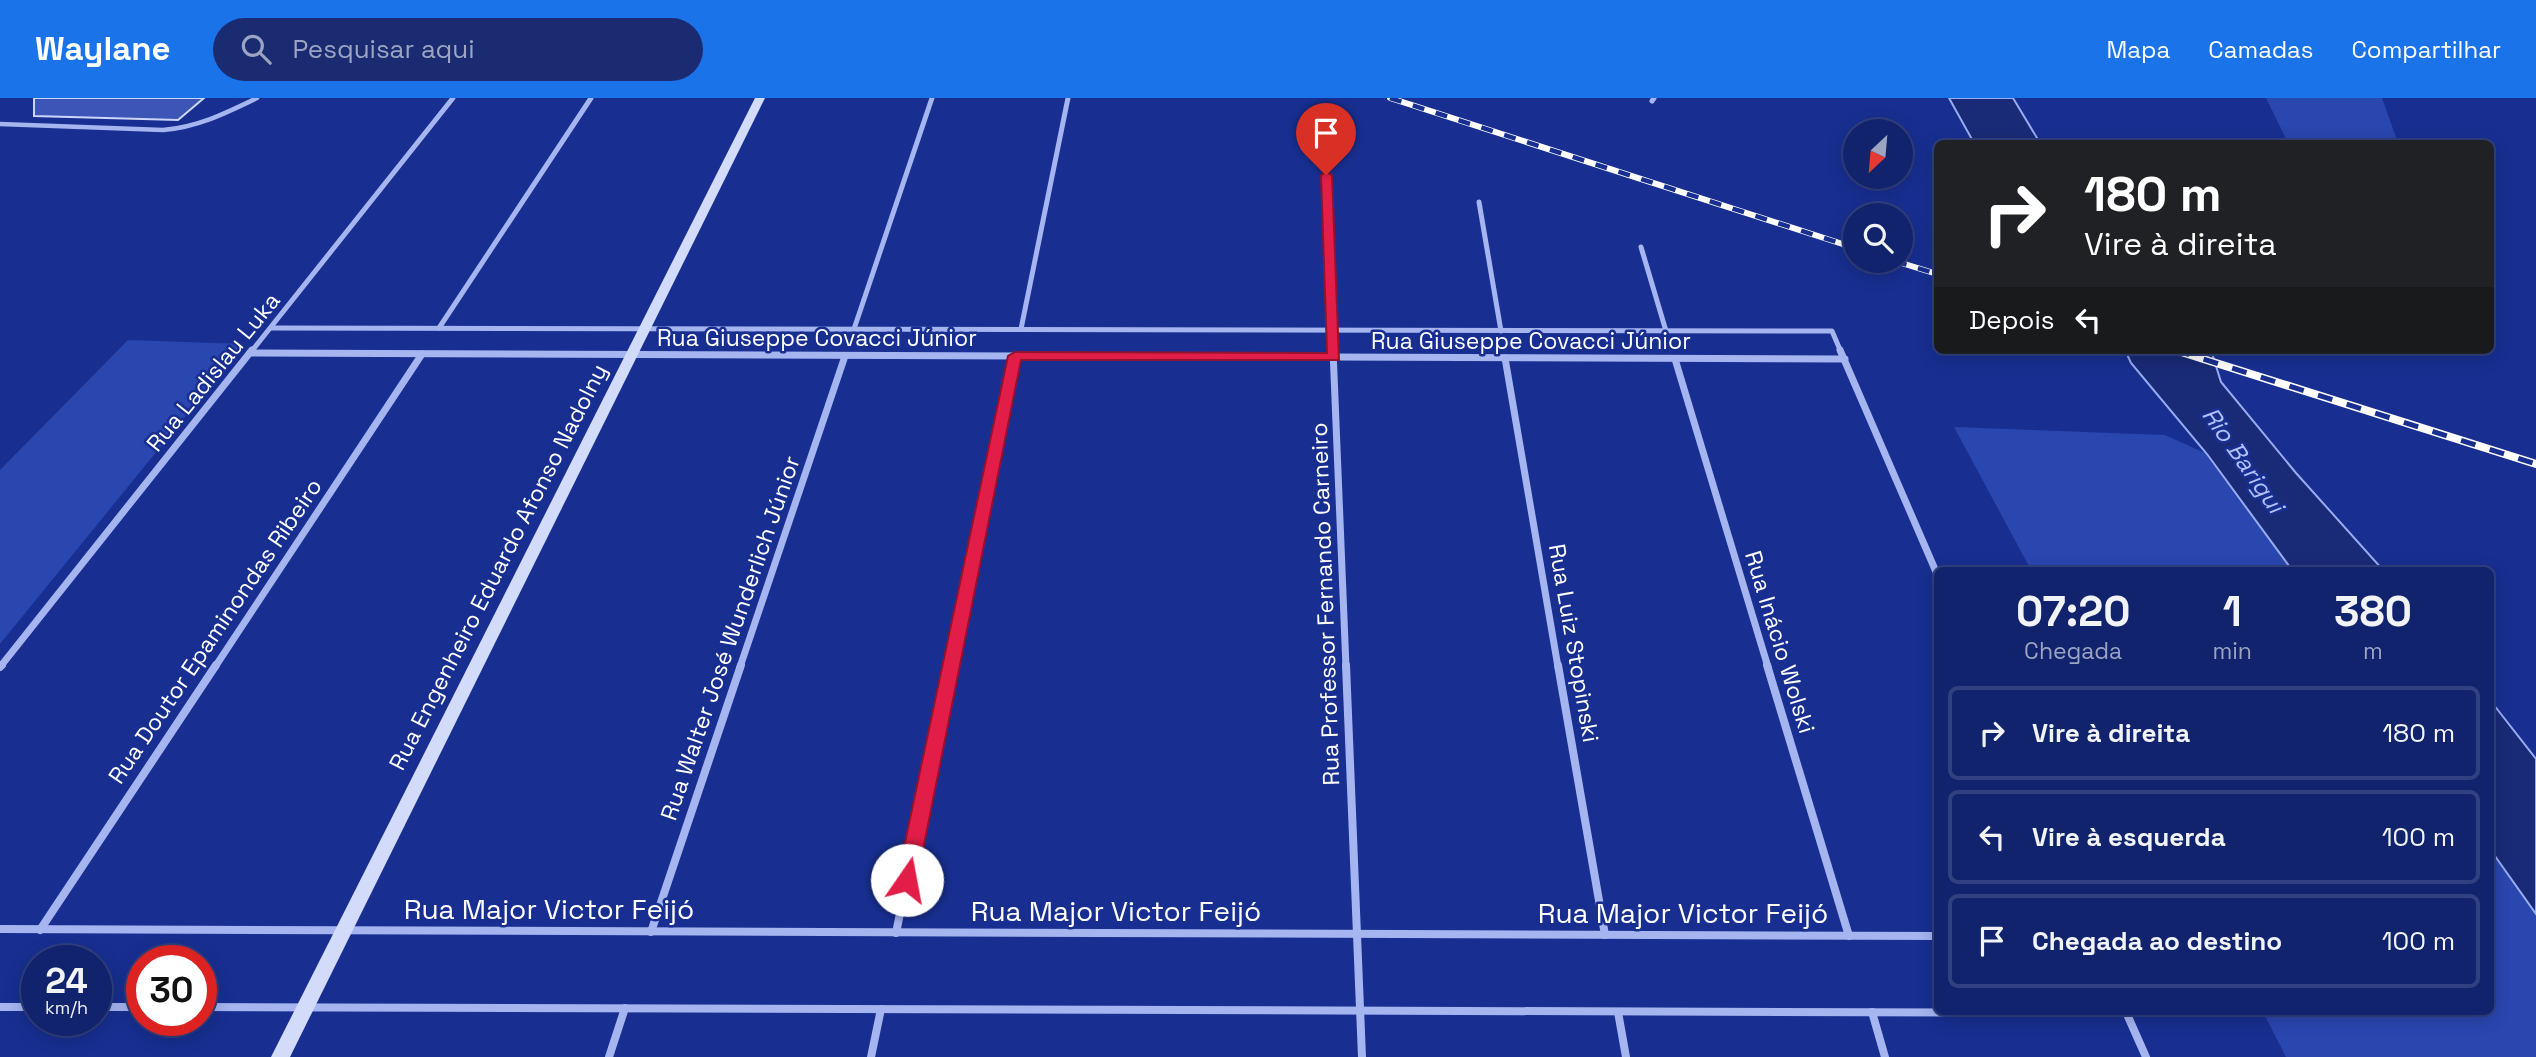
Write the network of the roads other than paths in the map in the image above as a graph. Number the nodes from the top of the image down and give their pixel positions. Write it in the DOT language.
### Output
graph roads {
  1 [pos="257,98"];
  2 [pos="453,98"];
  3 [pos="591,98"];
  4 [pos="760,98"];
  5 [pos="932,98"];
  6 [pos="1068,98"];
  7 [pos="0,124"];
  8 [pos="1325,150"];
  9 [pos="1479,202"];
  10 [pos="1641,247"];
  11 [pos="271,328"];
  12 [pos="439,328"];
  13 [pos="645,328"];
  14 [pos="854,329"];
  15 [pos="1021,329"];
  16 [pos="1333,330"];
  17 [pos="1501,331"];
  18 [pos="1666,331"];
  19 [pos="250,353"];
  20 [pos="422,354"];
  21 [pos="632,355"];
  22 [pos="845,356"];
  23 [pos="1015,356"];
  24 [pos="1334,357"];
  25 [pos="1505,358"];
  26 [pos="1675,359"];
  27 [pos="1844,359"];
  28 [pos="1934,567"];
  29 [pos="0,667"];
  30 [pos="0,929"];
  31 [pos="40,930"];
  32 [pos="343,931"];
  33 [pos="651,932"];
  34 [pos="896,933"];
  35 [pos="1357,934"];
  36 [pos="1605,935"];
  37 [pos="1849,936"];
  38 [pos="1934,936"];
  39 [pos="0,1007"];
  40 [pos="21,1007"];
  41 [pos="217,1007"];
  42 [pos="305,1007"];
  43 [pos="625,1008"];
  44 [pos="881,1009"];
  45 [pos="1360,1010"];
  46 [pos="1618,1012"];
  47 [pos="1872,1012"];
  48 [pos="1934,1012"];
  49 [pos="2127,1015"];
  50 [pos="280,1057"];
  51 [pos="609,1057"];
  52 [pos="871,1057"];
  53 [pos="1362,1057"];
  54 [pos="1626,1057"];
  55 [pos="1885,1057"];
  56 [pos="2146,1057"];
  1 -- 7 [label="lane"];
  2 -- 11 [label="street, Rua Ladislau Luka"];
  3 -- 12 [label="street"];
  4 -- 13 [label="street, Rua Engenheiro Eduardo Afonso Nadolny"];
  5 -- 14 [label="street"];
  6 -- 15 [label="street"];
  8 -- 16 [label="street, Rua Professor Fernando Carneiro"];
  9 -- 17 [label="street"];
  10 -- 18 [label="street"];
  11 -- 12 [label="street, Rua Giuseppe Covacci Júnior"];
  11 -- 19 [label="street, Rua Ladislau Luka"];
  12 -- 13 [label="street, Rua Giuseppe Covacci Júnior"];
  13 -- 14 [label="street, Rua Giuseppe Covacci Júnior"];
  13 -- 21 [label="street, Rua Engenheiro Eduardo Afonso Nadolny"];
  14 -- 15 [label="street, Rua Giuseppe Covacci Júnior"];
  15 -- 16 [label="street, Rua Giuseppe Covacci Júnior"];
  16 -- 17 [label="street, Rua Giuseppe Covacci Júnior"];
  16 -- 24 [label="street, Rua Professor Fernando Carneiro"];
  17 -- 18 [label="street, Rua Giuseppe Covacci Júnior"];
  18 -- 27 [label="street, Rua Giuseppe Covacci Júnior"];
  19 -- 20 [label="street, Rua Giuseppe Covacci Júnior"];
  19 -- 29 [label="street, Rua Ladislau Luka"];
  20 -- 21 [label="street, Rua Giuseppe Covacci Júnior"];
  20 -- 31 [label="street, Rua Doutor Epaminondas Ribeiro"];
  21 -- 22 [label="street, Rua Giuseppe Covacci Júnior"];
  21 -- 32 [label="street, Rua Engenheiro Eduardo Afonso Nadolny"];
  22 -- 23 [label="street, Rua Giuseppe Covacci Júnior"];
  22 -- 33 [label="street, Rua Walter José Wunderlich Júnior"];
  23 -- 24 [label="street, Rua Giuseppe Covacci Júnior"];
  23 -- 34 [label="street"];
  24 -- 25 [label="street, Rua Giuseppe Covacci Júnior"];
  24 -- 35 [label="street, Rua Professor Fernando Carneiro"];
  25 -- 26 [label="street, Rua Giuseppe Covacci Júnior"];
  25 -- 36 [label="street, Rua Luiz Stopinski"];
  26 -- 27 [label="street, Rua Giuseppe Covacci Júnior"];
  26 -- 37 [label="street, Rua Inácio Wolski"];
  27 -- 28 [label="street"];
  30 -- 31 [label="street, Rua Major Victor Feijó"];
  31 -- 32 [label="street, Rua Major Victor Feijó"];
  32 -- 33 [label="street, Rua Major Victor Feijó"];
  32 -- 42 [label="street, Rua Engenheiro Eduardo Afonso Nadolny"];
  33 -- 34 [label="street, Rua Major Victor Feijó"];
  34 -- 35 [label="street, Rua Major Victor Feijó"];
  35 -- 36 [label="street, Rua Major Victor Feijó"];
  35 -- 45 [label="street, Rua Professor Fernando Carneiro"];
  36 -- 37 [label="street, Rua Major Victor Feijó"];
  37 -- 38 [label="street, Rua Major Victor Feijó"];
  39 -- 40 [label="street"];
  41 -- 42 [label="street"];
  42 -- 43 [label="street"];
  42 -- 50 [label="street, Rua Engenheiro Eduardo Afonso Nadolny"];
  43 -- 44 [label="street"];
  43 -- 51 [label="street"];
  44 -- 45 [label="street"];
  44 -- 52 [label="street"];
  45 -- 46 [label="street"];
  45 -- 53 [label="street, Rua Professor Fernando Carneiro"];
  46 -- 47 [label="street"];
  46 -- 54 [label="street"];
  47 -- 48 [label="street"];
  47 -- 55 [label="street"];
  49 -- 56 [label="street"];
}
